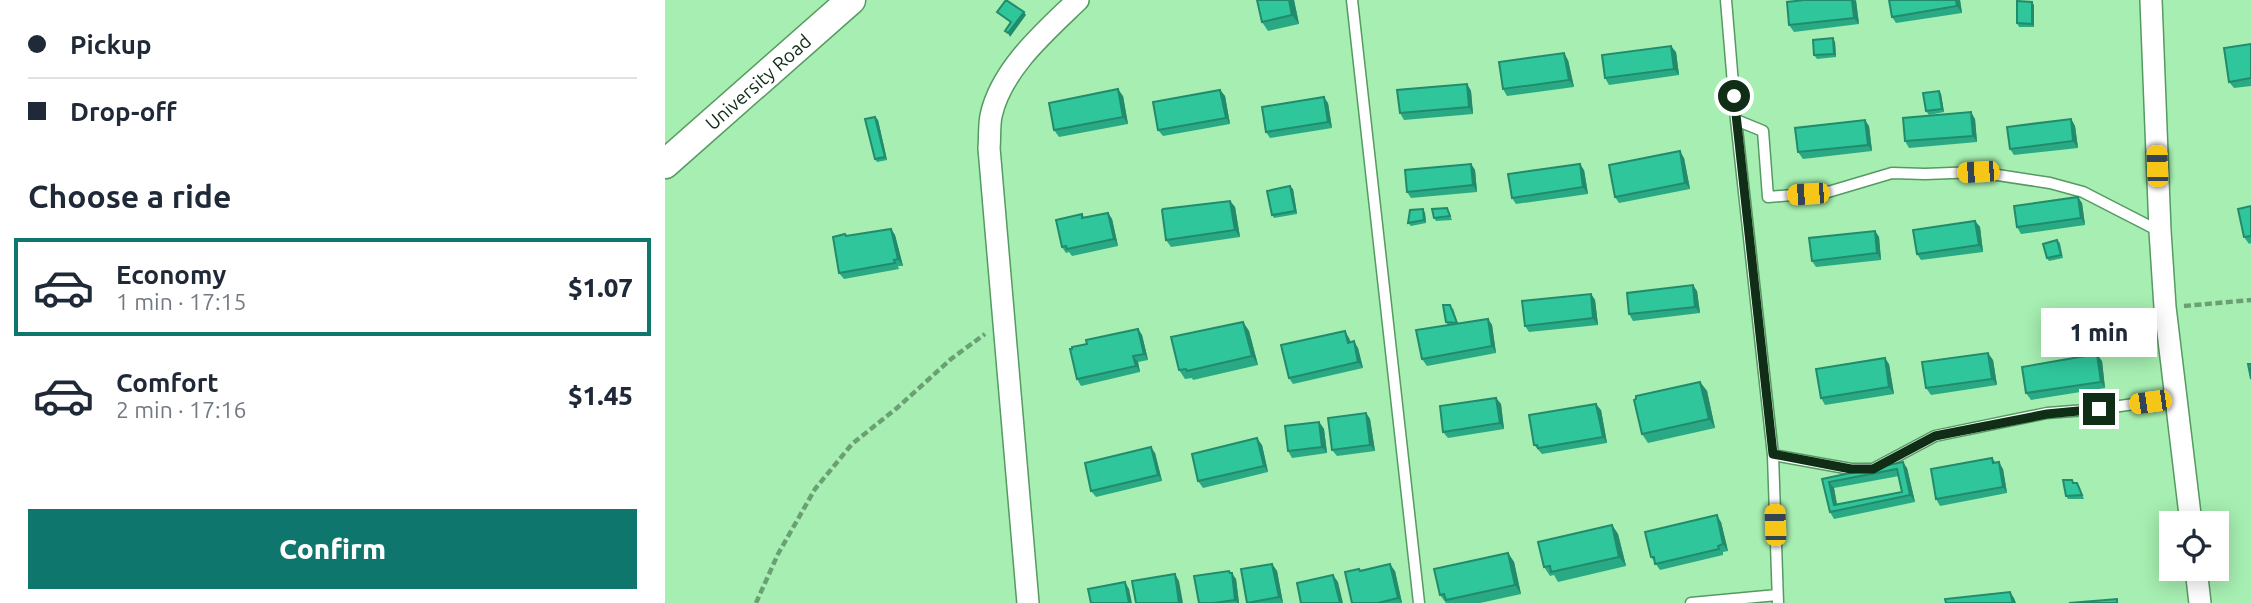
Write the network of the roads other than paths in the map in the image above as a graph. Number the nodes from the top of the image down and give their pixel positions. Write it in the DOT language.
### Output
graph roads {
  1 [pos="851,0"];
  2 [pos="1078,0"];
  3 [pos="1352,0"];
  4 [pos="1726,0"];
  5 [pos="2151,0"];
  6 [pos="1736,120"];
  7 [pos="665,164"];
  8 [pos="2160,231"];
  9 [pos="2176,398"];
  10 [pos="1773,454"];
  11 [pos="2190,511"];
  12 [pos="2197,581"];
  13 [pos="1777,599"];
  14 [pos="1028,603"];
  15 [pos="1419,603"];
  16 [pos="1691,603"];
  17 [pos="2200,603"];
  1 -- 7 [label="main road, University Road"];
  2 -- 14 [label="street"];
  3 -- 15 [label="lane"];
  4 -- 6 [label="lane"];
  5 -- 8 [label="street"];
  6 -- 8 [label="lane"];
  6 -- 10 [label="lane"];
  8 -- 9 [label="street"];
  9 -- 10 [label="lane"];
  9 -- 11 [label="street"];
  10 -- 13 [label="lane"];
  12 -- 17 [label="street"];
  13 -- 16 [label="lane"];
}
